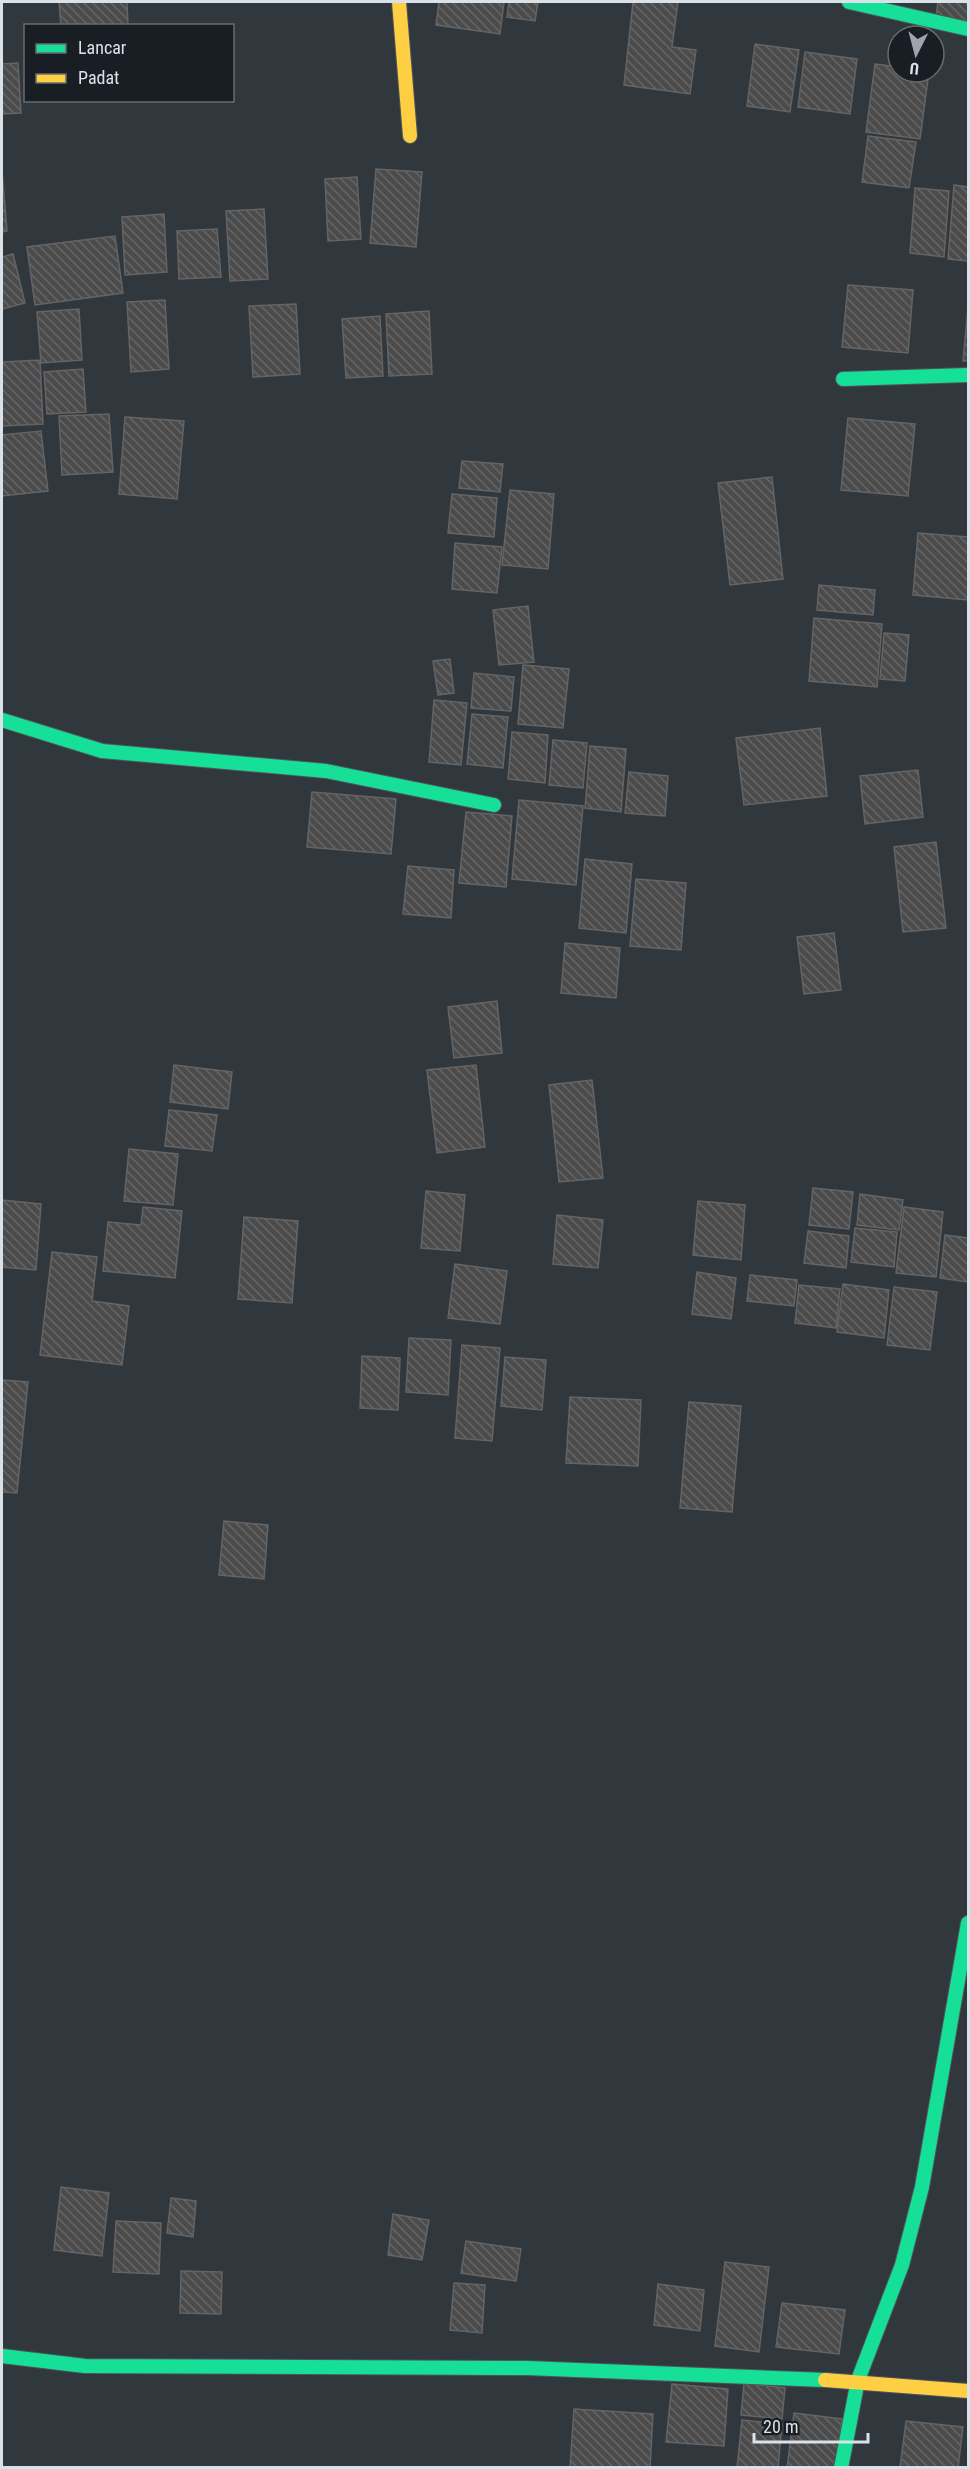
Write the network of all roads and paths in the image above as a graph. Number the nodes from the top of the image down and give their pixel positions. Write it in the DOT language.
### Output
graph roads {
  1 [pos="399,2"];
  2 [pos="849,2"];
  3 [pos="969,29"];
  4 [pos="410,136"];
  5 [pos="969,375"];
  6 [pos="843,379"];
  7 [pos="2,720"];
  8 [pos="494,805"];
  9 [pos="969,1923"];
  10 [pos="2,2356"];
  11 [pos="858,2380"];
  12 [pos="969,2391"];
  13 [pos="842,2468"];
  1 -- 4 [label="street"];
  2 -- 3 [label="street"];
  5 -- 6 [label="street"];
  7 -- 8 [label="street"];
  9 -- 11 [label="street"];
  10 -- 11 [label="street"];
  11 -- 12 [label="street"];
  11 -- 13 [label="street"];
}
